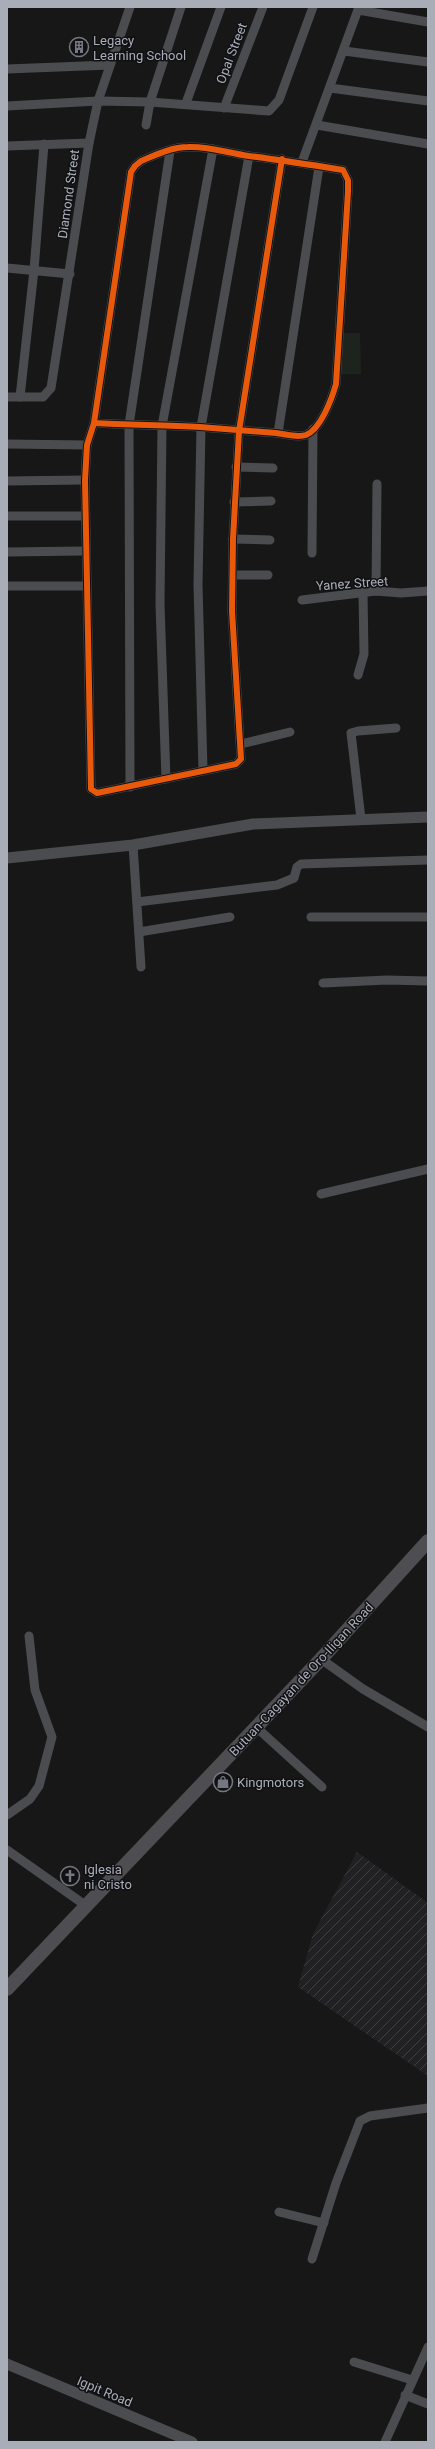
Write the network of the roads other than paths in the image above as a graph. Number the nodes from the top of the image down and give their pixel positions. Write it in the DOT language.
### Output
graph roads {
  1 [pos="130,7"];
  2 [pos="181,7"];
  3 [pos="221,7"];
  4 [pos="263,7"];
  5 [pos="313,7"];
  6 [pos="359,9"];
  7 [pos="428,22"];
  8 [pos="344,51"];
  9 [pos="428,62"];
  10 [pos="110,65"];
  11 [pos="7,69"];
  12 [pos="330,88"];
  13 [pos="98,101"];
  14 [pos="428,101"];
  15 [pos="150,102"];
  16 [pos="186,103"];
  17 [pos="7,106"];
  18 [pos="224,108"];
  19 [pos="146,125"];
  20 [pos="317,125"];
  21 [pos="89,143"];
  22 [pos="44,144"];
  23 [pos="428,144"];
  24 [pos="7,146"];
  25 [pos="213,149"];
  26 [pos="170,151"];
  27 [pos="249,156"];
  28 [pos="282,159"];
  29 [pos="302,162"];
  30 [pos="319,167"];
  31 [pos="7,268"];
  32 [pos="34,270"];
  33 [pos="70,274"];
  34 [pos="7,397"];
  35 [pos="20,397"];
  36 [pos="94,423"];
  37 [pos="129,425"];
  38 [pos="162,426"];
  39 [pos="201,427"];
  40 [pos="313,429"];
  41 [pos="239,431"];
  42 [pos="278,433"];
  43 [pos="7,444"];
  44 [pos="87,445"];
  45 [pos="236,467"];
  46 [pos="273,468"];
  47 [pos="85,480"];
  48 [pos="7,481"];
  49 [pos="377,484"];
  50 [pos="271,501"];
  51 [pos="234,502"];
  52 [pos="7,516"];
  53 [pos="85,516"];
  54 [pos="233,539"];
  55 [pos="270,540"];
  56 [pos="85,551"];
  57 [pos="7,552"];
  58 [pos="312,553"];
  59 [pos="233,574"];
  60 [pos="268,575"];
  61 [pos="7,586"];
  62 [pos="86,586"];
  63 [pos="376,591"];
  64 [pos="428,591"];
  65 [pos="363,593"];
  66 [pos="302,600"];
  67 [pos="358,675"];
  68 [pos="396,728"];
  69 [pos="290,732"];
  70 [pos="241,744"];
  71 [pos="204,770"];
  72 [pos="166,779"];
  73 [pos="130,786"];
  74 [pos="428,817"];
  75 [pos="361,819"];
  76 [pos="133,846"];
  77 [pos="7,858"];
  78 [pos="428,860"];
  79 [pos="137,902"];
  80 [pos="428,916"];
  81 [pos="230,918"];
  82 [pos="311,918"];
  83 [pos="139,932"];
  84 [pos="141,967"];
  85 [pos="428,982"];
  86 [pos="323,983"];
  87 [pos="428,1169"];
  88 [pos="321,1194"];
  89 [pos="428,1541"];
  90 [pos="29,1636"];
  91 [pos="321,1659"];
  92 [pos="256,1727"];
  93 [pos="428,1727"];
  94 [pos="322,1787"];
  95 [pos="7,1815"];
  96 [pos="7,1850"];
  97 [pos="85,1905"];
  98 [pos="8,1986"];
  99 [pos="428,2108"];
  100 [pos="279,2212"];
  101 [pos="324,2223"];
  102 [pos="312,2259"];
  103 [pos="428,2347"];
  104 [pos="354,2362"];
  105 [pos="7,2364"];
  106 [pos="412,2380"];
  107 [pos="405,2395"];
  108 [pos="428,2404"];
  109 [pos="192,2442"];
  110 [pos="384,2442"];
  1 -- 10 [label="street, Diamond Street"];
  2 -- 15 [label="street"];
  3 -- 16 [label="street"];
  4 -- 18 [label="street, Opal Street"];
  5 -- 18 [label="street"];
  6 -- 7 [label="street"];
  6 -- 8 [label="street"];
  8 -- 9 [label="street"];
  8 -- 12 [label="street"];
  10 -- 11 [label="street"];
  10 -- 13 [label="street, Diamond Street"];
  12 -- 14 [label="street"];
  12 -- 20 [label="street"];
  13 -- 15 [label="street"];
  13 -- 17 [label="street"];
  13 -- 21 [label="street, Diamond Street"];
  15 -- 16 [label="street"];
  15 -- 19 [label="street"];
  16 -- 18 [label="street"];
  20 -- 23 [label="street"];
  20 -- 29 [label="street"];
  21 -- 22 [label="street"];
  21 -- 33 [label="street, Diamond Street"];
  22 -- 24 [label="street"];
  22 -- 32 [label="street"];
  25 -- 26 [label="street"];
  25 -- 27 [label="street"];
  25 -- 38 [label="street"];
  26 -- 36 [label="street"];
  26 -- 37 [label="street"];
  27 -- 28 [label="street"];
  27 -- 39 [label="street"];
  28 -- 29 [label="street"];
  28 -- 41 [label="street"];
  29 -- 30 [label="street"];
  30 -- 40 [label="street"];
  30 -- 42 [label="street"];
  31 -- 32 [label="street"];
  32 -- 33 [label="street"];
  32 -- 35 [label="street"];
  33 -- 35 [label="street, Diamond Street"];
  34 -- 35 [label="street"];
  36 -- 37 [label="street"];
  36 -- 44 [label="street"];
  37 -- 38 [label="street"];
  37 -- 73 [label="street"];
  38 -- 39 [label="street"];
  38 -- 72 [label="street"];
  39 -- 41 [label="street"];
  39 -- 71 [label="street"];
  40 -- 42 [label="street"];
  40 -- 58 [label="street"];
  41 -- 42 [label="street"];
  41 -- 45 [label="street"];
  43 -- 44 [label="street"];
  44 -- 47 [label="street"];
  45 -- 46 [label="street"];
  45 -- 51 [label="street"];
  47 -- 48 [label="street"];
  47 -- 53 [label="street"];
  49 -- 63 [label="street"];
  50 -- 51 [label="street"];
  51 -- 54 [label="street"];
  52 -- 53 [label="street"];
  53 -- 56 [label="street"];
  54 -- 55 [label="street"];
  54 -- 59 [label="street"];
  56 -- 57 [label="street"];
  56 -- 62 [label="street"];
  59 -- 60 [label="street"];
  59 -- 70 [label="street"];
  61 -- 62 [label="street"];
  62 -- 73 [label="street"];
  63 -- 64 [label="street, Yanez Street"];
  63 -- 65 [label="street, Yanez Street"];
  65 -- 66 [label="street, Yanez Street"];
  65 -- 67 [label="street"];
  68 -- 75 [label="street"];
  69 -- 70 [label="street"];
  70 -- 71 [label="street"];
  71 -- 72 [label="street"];
  72 -- 73 [label="street"];
  74 -- 75 [label="street"];
  75 -- 76 [label="street"];
  76 -- 77 [label="street"];
  76 -- 79 [label="street"];
  78 -- 79 [label="street"];
  79 -- 83 [label="street"];
  80 -- 82 [label="street"];
  81 -- 83 [label="street"];
  83 -- 84 [label="street"];
  85 -- 86 [label="street"];
  87 -- 88 [label="street"];
  89 -- 91 [label="highway, Butuan-Cagayan de Oro-Iligan Road"];
  90 -- 95 [label="street"];
  91 -- 92 [label="highway, Butuan-Cagayan de Oro-Iligan Road"];
  91 -- 93 [label="street"];
  92 -- 94 [label="street"];
  92 -- 97 [label="highway, Butuan-Cagayan de Oro-Iligan Road"];
  96 -- 97 [label="street"];
  97 -- 98 [label="highway, Butuan-Cagayan de Oro-Iligan Road"];
  99 -- 101 [label="street"];
  100 -- 101 [label="street"];
  101 -- 102 [label="street"];
  103 -- 106 [label="street"];
  104 -- 106 [label="street"];
  105 -- 109 [label="street, Igpit Road"];
  106 -- 107 [label="street"];
  107 -- 108 [label="street"];
  107 -- 110 [label="street"];
}
